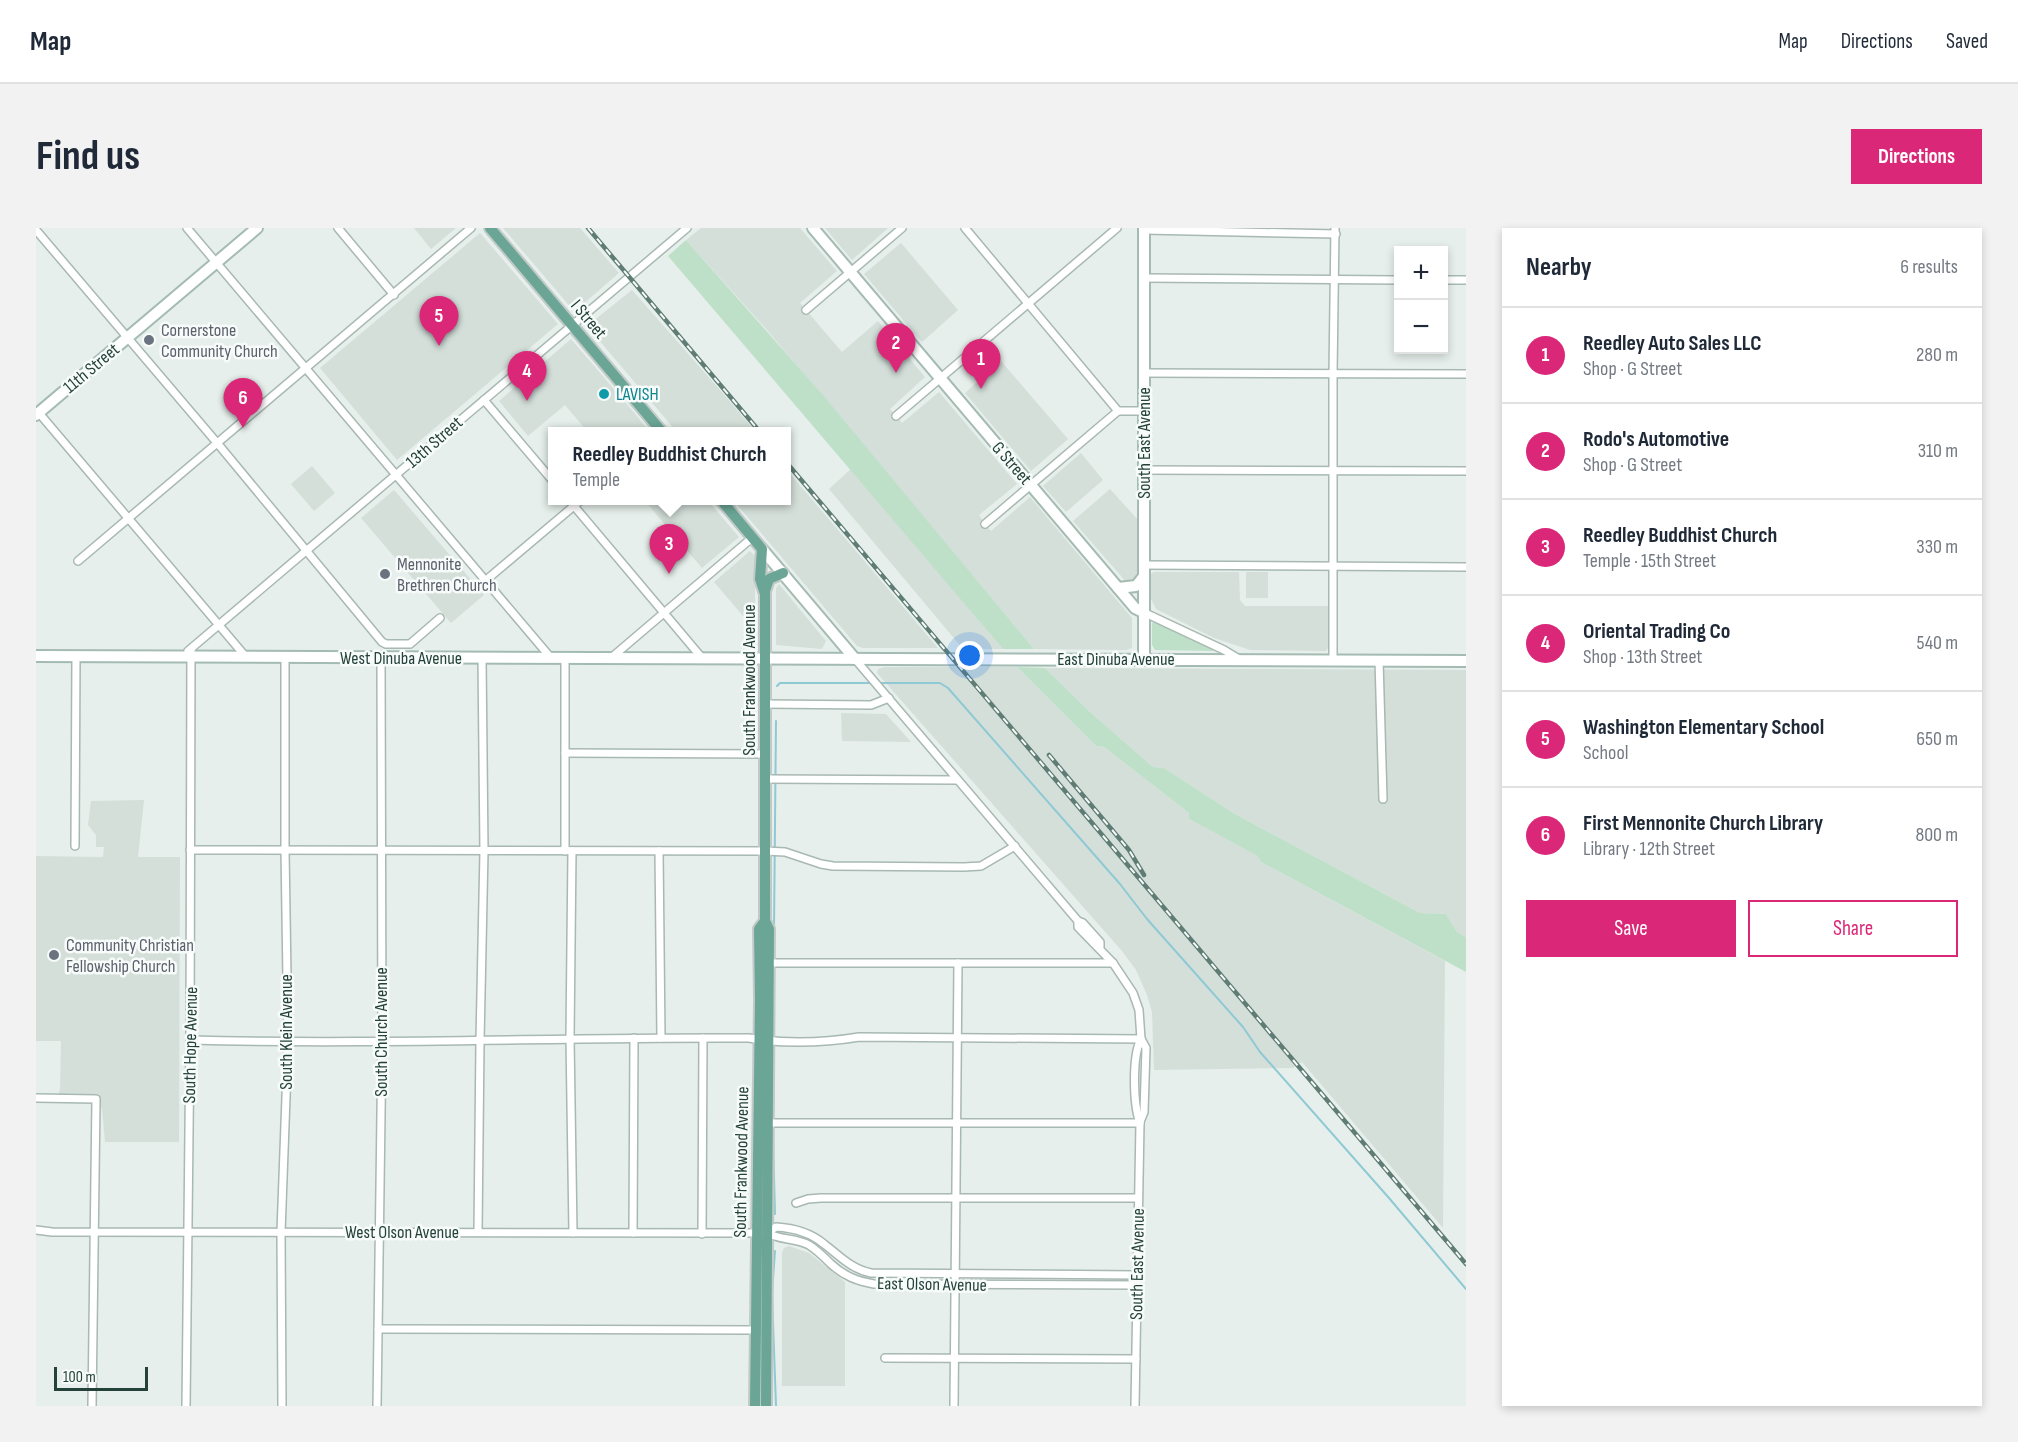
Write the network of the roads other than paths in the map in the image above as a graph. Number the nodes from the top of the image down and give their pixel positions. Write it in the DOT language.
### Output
graph roads {
  1 [pos="187,228"];
  2 [pos="257,228"];
  3 [pos="338,228"];
  4 [pos="471,228"];
  5 [pos="490,228"];
  6 [pos="687,228"];
  7 [pos="813,228"];
  8 [pos="902,228"];
  9 [pos="965,228"];
  10 [pos="1117,228"];
  11 [pos="1144,229"];
  12 [pos="38,231"];
  13 [pos="1336,231"];
  14 [pos="216,263"];
  15 [pos="850,272"];
  16 [pos="1144,278"];
  17 [pos="1335,279"];
  18 [pos="1394,280"];
  19 [pos="1448,280"];
  20 [pos="1466,280"];
  21 [pos="394,295"];
  22 [pos="1029,303"];
  23 [pos="806,310"];
  24 [pos="572,325"];
  25 [pos="128,338"];
  26 [pos="306,369"];
  27 [pos="1144,373"];
  28 [pos="1333,374"];
  29 [pos="1466,374"];
  30 [pos="940,378"];
  31 [pos="484,400"];
  32 [pos="1118,411"];
  33 [pos="1144,411"];
  34 [pos="38,414"];
  35 [pos="896,416"];
  36 [pos="659,427"];
  37 [pos="218,444"];
  38 [pos="1144,470"];
  39 [pos="1333,471"];
  40 [pos="1466,471"];
  41 [pos="396,475"];
  42 [pos="548,475"];
  43 [pos="1031,486"];
  44 [pos="570,505"];
  45 [pos="574,505"];
  46 [pos="725,505"];
  47 [pos="129,519"];
  48 [pos="985,524"];
  49 [pos="753,537"];
  50 [pos="762,549"];
  51 [pos="306,551"];
  52 [pos="78,561"];
  53 [pos="1333,566"];
  54 [pos="1466,567"];
  55 [pos="1144,571"];
  56 [pos="783,573"];
  57 [pos="485,581"];
  58 [pos="1118,588"];
  59 [pos="765,594"];
  60 [pos="1143,612"];
  61 [pos="664,613"];
  62 [pos="440,618"];
  63 [pos="219,626"];
  64 [pos="188,654"];
  65 [pos="36,656"];
  66 [pos="76,656"];
  67 [pos="246,657"];
  68 [pos="285,657"];
  69 [pos="381,658"];
  70 [pos="483,658"];
  71 [pos="550,658"];
  72 [pos="565,658"];
  73 [pos="611,658"];
  74 [pos="702,658"];
  75 [pos="765,658"];
  76 [pos="855,659"];
  77 [pos="1144,659"];
  78 [pos="1239,659"];
  79 [pos="1333,660"];
  80 [pos="1379,660"];
  81 [pos="1466,661"];
  82 [pos="889,698"];
  83 [pos="765,704"];
  84 [pos="565,753"];
  85 [pos="766,754"];
  86 [pos="766,779"];
  87 [pos="957,780"];
  88 [pos="1383,799"];
  89 [pos="75,846"];
  90 [pos="1016,846"];
  91 [pos="190,850"];
  92 [pos="285,850"];
  93 [pos="381,850"];
  94 [pos="484,851"];
  95 [pos="569,851"];
  96 [pos="659,851"];
  97 [pos="765,851"];
  98 [pos="765,921"];
  99 [pos="769,963"];
  100 [pos="958,963"];
  101 [pos="1113,963"];
  102 [pos="957,1037"];
  103 [pos="570,1038"];
  104 [pos="634,1038"];
  105 [pos="660,1038"];
  106 [pos="703,1038"];
  107 [pos="1141,1039"];
  108 [pos="190,1040"];
  109 [pos="764,1040"];
  110 [pos="382,1041"];
  111 [pos="480,1041"];
  112 [pos="288,1043"];
  113 [pos="36,1098"];
  114 [pos="769,1123"];
  115 [pos="1140,1123"];
  116 [pos="957,1124"];
  117 [pos="956,1197"];
  118 [pos="1138,1198"];
  119 [pos="796,1203"];
  120 [pos="36,1230"];
  121 [pos="93,1232"];
  122 [pos="187,1232"];
  123 [pos="281,1232"];
  124 [pos="378,1232"];
  125 [pos="478,1232"];
  126 [pos="573,1233"];
  127 [pos="633,1233"];
  128 [pos="702,1234"];
  129 [pos="762,1234"];
  130 [pos="956,1275"];
  131 [pos="1137,1275"];
  132 [pos="956,1284"];
  133 [pos="1137,1285"];
  134 [pos="378,1329"];
  135 [pos="755,1330"];
  136 [pos="885,1358"];
  137 [pos="955,1358"];
  138 [pos="1136,1359"];
  139 [pos="92,1406"];
  140 [pos="186,1406"];
  141 [pos="282,1406"];
  142 [pos="377,1406"];
  143 [pos="755,1406"];
  144 [pos="766,1406"];
  145 [pos="954,1406"];
  146 [pos="1135,1406"];
  1 -- 14 [label="street"];
  2 -- 14 [label="street, 11th Street"];
  3 -- 21 [label="street"];
  4 -- 21 [label="street"];
  5 -- 24 [label="main road, I Street"];
  6 -- 24 [label="street, 13th Street"];
  7 -- 15 [label="street, G Street"];
  8 -- 15 [label="street"];
  9 -- 22 [label="street"];
  10 -- 22 [label="street"];
  11 -- 13 [label="street"];
  11 -- 16 [label="street, South East Avenue"];
  12 -- 25 [label="street"];
  13 -- 17 [label="street"];
  14 -- 25 [label="street, 11th Street"];
  14 -- 26 [label="street"];
  15 -- 23 [label="street"];
  15 -- 30 [label="street, G Street"];
  16 -- 17 [label="street"];
  16 -- 27 [label="street, South East Avenue"];
  17 -- 18 [label="street"];
  17 -- 28 [label="street"];
  19 -- 20 [label="street"];
  21 -- 26 [label="street"];
  22 -- 30 [label="street"];
  22 -- 32 [label="street"];
  24 -- 31 [label="street, 13th Street"];
  24 -- 36 [label="main road, I Street"];
  25 -- 34 [label="street, 11th Street"];
  25 -- 37 [label="street"];
  26 -- 37 [label="street"];
  26 -- 41 [label="street"];
  27 -- 28 [label="street"];
  27 -- 33 [label="street, South East Avenue"];
  28 -- 29 [label="street"];
  28 -- 39 [label="street"];
  30 -- 35 [label="street"];
  30 -- 43 [label="street, G Street"];
  31 -- 41 [label="street, 13th Street"];
  31 -- 42 [label="street"];
  32 -- 33 [label="street"];
  32 -- 43 [label="street"];
  33 -- 38 [label="street, South East Avenue"];
  34 -- 47 [label="street"];
  37 -- 47 [label="street"];
  37 -- 51 [label="street"];
  38 -- 39 [label="street"];
  38 -- 55 [label="street, South East Avenue"];
  39 -- 40 [label="street"];
  39 -- 53 [label="street"];
  41 -- 51 [label="street, 13th Street"];
  41 -- 57 [label="street"];
  43 -- 48 [label="street"];
  43 -- 58 [label="street, G Street"];
  44 -- 57 [label="street"];
  45 -- 61 [label="street"];
  46 -- 49 [label="main road"];
  47 -- 52 [label="street"];
  47 -- 63 [label="street"];
  49 -- 50 [label="main road"];
  49 -- 61 [label="street"];
  50 -- 56 [label="street"];
  50 -- 59 [label="main road, South Frankwood Avenue"];
  51 -- 62 [label="street"];
  51 -- 63 [label="street, 13th Street"];
  53 -- 54 [label="street"];
  53 -- 55 [label="street"];
  53 -- 79 [label="street"];
  55 -- 58 [label="street"];
  55 -- 60 [label="street, South East Avenue"];
  56 -- 59 [label="main road"];
  56 -- 76 [label="street"];
  57 -- 71 [label="street"];
  58 -- 60 [label="street, G Street"];
  59 -- 75 [label="main road, South Frankwood Avenue"];
  60 -- 77 [label="street, South East Avenue"];
  60 -- 78 [label="street, G Street"];
  61 -- 73 [label="street"];
  61 -- 74 [label="street"];
  63 -- 64 [label="street, 13th Street"];
  63 -- 67 [label="street"];
  64 -- 66 [label="street, West Dinuba Avenue"];
  64 -- 67 [label="street, West Dinuba Avenue"];
  64 -- 91 [label="street, South Hope Avenue"];
  65 -- 66 [label="street, West Dinuba Avenue"];
  66 -- 89 [label="street"];
  67 -- 68 [label="street, West Dinuba Avenue"];
  68 -- 69 [label="street, West Dinuba Avenue"];
  68 -- 92 [label="street, South Klein Avenue"];
  69 -- 70 [label="street, West Dinuba Avenue"];
  69 -- 93 [label="street, South Church Avenue"];
  70 -- 71 [label="street, West Dinuba Avenue"];
  70 -- 94 [label="street"];
  71 -- 72 [label="street, West Dinuba Avenue"];
  72 -- 73 [label="street, West Dinuba Avenue"];
  72 -- 84 [label="street"];
  73 -- 74 [label="street, West Dinuba Avenue"];
  74 -- 75 [label="street, West Dinuba Avenue"];
  75 -- 76 [label="street, East Dinuba Avenue"];
  75 -- 83 [label="main road, South Frankwood Avenue"];
  76 -- 77 [label="street, East Dinuba Avenue"];
  76 -- 82 [label="street, South East Avenue"];
  77 -- 78 [label="street, East Dinuba Avenue"];
  78 -- 79 [label="street, East Dinuba Avenue"];
  79 -- 80 [label="street, East Dinuba Avenue"];
  80 -- 81 [label="street, East Dinuba Avenue"];
  80 -- 88 [label="street"];
  82 -- 83 [label="street"];
  82 -- 87 [label="street, South East Avenue"];
  83 -- 85 [label="main road, South Frankwood Avenue"];
  84 -- 85 [label="street"];
  84 -- 95 [label="street"];
  85 -- 86 [label="main road, South Frankwood Avenue"];
  86 -- 87 [label="street"];
  86 -- 97 [label="main road, South Frankwood Avenue"];
  87 -- 90 [label="street, South East Avenue"];
  90 -- 97 [label="street"];
  90 -- 101 [label="street, South East Avenue"];
  91 -- 92 [label="street"];
  91 -- 108 [label="street, South Hope Avenue"];
  92 -- 93 [label="street"];
  92 -- 112 [label="street, South Klein Avenue"];
  93 -- 94 [label="street"];
  93 -- 110 [label="street, South Church Avenue"];
  94 -- 95 [label="street"];
  94 -- 111 [label="street"];
  95 -- 96 [label="street"];
  95 -- 103 [label="street"];
  96 -- 97 [label="street"];
  96 -- 105 [label="street"];
  97 -- 98 [label="main road, South Frankwood Avenue"];
  98 -- 99 [label="main road, South Frankwood Avenue"];
  98 -- 109 [label="main road, South Frankwood Avenue"];
  99 -- 100 [label="street"];
  99 -- 109 [label="main road, South Frankwood Avenue"];
  100 -- 101 [label="street"];
  100 -- 102 [label="street"];
  101 -- 107 [label="street, South East Avenue"];
  102 -- 107 [label="street"];
  102 -- 109 [label="street"];
  102 -- 116 [label="street"];
  103 -- 104 [label="street"];
  103 -- 111 [label="street"];
  103 -- 126 [label="street"];
  104 -- 105 [label="street"];
  104 -- 127 [label="street"];
  105 -- 106 [label="street"];
  106 -- 109 [label="street"];
  106 -- 128 [label="street"];
  107 -- 115 [label="street, South East Avenue"];
  108 -- 112 [label="street"];
  108 -- 122 [label="street, South Hope Avenue"];
  109 -- 114 [label="main road, South Frankwood Avenue"];
  109 -- 129 [label="main road, South Frankwood Avenue"];
  110 -- 111 [label="street"];
  110 -- 112 [label="street"];
  110 -- 124 [label="street, South Church Avenue"];
  111 -- 125 [label="street"];
  112 -- 123 [label="street, South Klein Avenue"];
  113 -- 121 [label="street"];
  114 -- 116 [label="street"];
  114 -- 129 [label="main road, South Frankwood Avenue"];
  115 -- 116 [label="street"];
  115 -- 118 [label="street, South East Avenue"];
  116 -- 117 [label="street"];
  117 -- 118 [label="street"];
  117 -- 119 [label="street"];
  117 -- 130 [label="street"];
  118 -- 131 [label="street, South East Avenue"];
  120 -- 121 [label="street, West Olson Avenue"];
  121 -- 122 [label="street, West Olson Avenue"];
  121 -- 139 [label="street"];
  122 -- 123 [label="street, West Olson Avenue"];
  122 -- 140 [label="street, South Hope Avenue"];
  123 -- 124 [label="street, West Olson Avenue"];
  123 -- 141 [label="street, South Klein Avenue"];
  124 -- 125 [label="street, West Olson Avenue"];
  124 -- 134 [label="street, South Church Avenue"];
  125 -- 126 [label="street, West Olson Avenue"];
  126 -- 127 [label="street, West Olson Avenue"];
  127 -- 128 [label="street, West Olson Avenue"];
  128 -- 129 [label="street, West Olson Avenue"];
  129 -- 130 [label="street, East Olson Avenue"];
  129 -- 132 [label="street, East Olson Avenue"];
  129 -- 135 [label="main road, South Frankwood Avenue"];
  129 -- 144 [label="main road, South Frankwood Avenue"];
  130 -- 131 [label="street, East Olson Avenue"];
  130 -- 132 [label="street"];
  131 -- 133 [label="street, South East Avenue"];
  132 -- 133 [label="street, East Olson Avenue"];
  132 -- 137 [label="street"];
  133 -- 138 [label="street, South East Avenue"];
  134 -- 135 [label="street"];
  134 -- 142 [label="street, South Church Avenue"];
  135 -- 143 [label="main road, South Frankwood Avenue"];
  136 -- 137 [label="street"];
  137 -- 138 [label="street"];
  137 -- 145 [label="street"];
  138 -- 146 [label="street, South East Avenue"];
}
